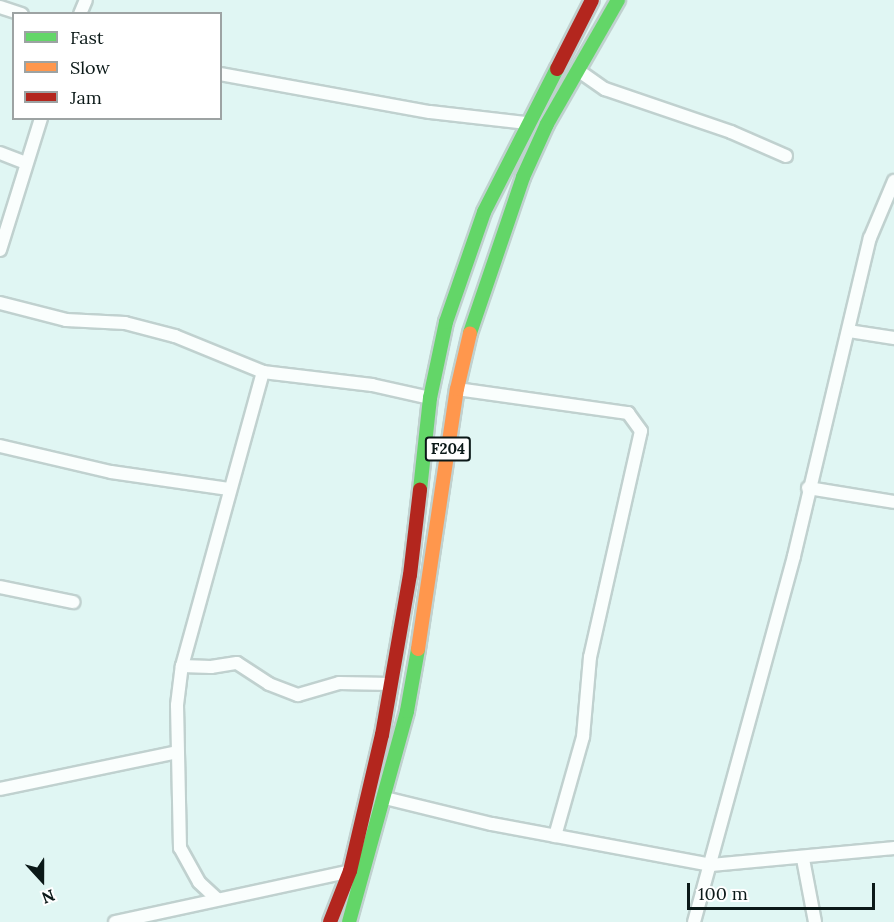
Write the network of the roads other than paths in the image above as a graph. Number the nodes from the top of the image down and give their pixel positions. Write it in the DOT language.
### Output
graph roads {
  1 [pos="592,0"];
  2 [pos="618,0"];
  3 [pos="0,7"];
  4 [pos="16,12"];
  5 [pos="579,71"];
  6 [pos="222,74"];
  7 [pos="40,120"];
  8 [pos="527,123"];
  9 [pos="0,153"];
  10 [pos="786,156"];
  11 [pos="24,162"];
  12 [pos="894,181"];
  13 [pos="0,250"];
  14 [pos="0,303"];
  15 [pos="849,331"];
  16 [pos="894,338"];
  17 [pos="263,372"];
  18 [pos="457,389"];
  19 [pos="430,398"];
  20 [pos="0,446"];
  21 [pos="808,488"];
  22 [pos="229,489"];
  23 [pos="894,502"];
  24 [pos="0,587"];
  25 [pos="73,602"];
  26 [pos="182,666"];
  27 [pos="391,684"];
  28 [pos="177,752"];
  29 [pos="0,789"];
  30 [pos="385,798"];
  31 [pos="555,836"];
  32 [pos="894,848"];
  33 [pos="803,859"];
  34 [pos="711,865"];
  35 [pos="350,871"];
  36 [pos="216,898"];
  37 [pos="115,922"];
  38 [pos="330,922"];
  39 [pos="349,922"];
  40 [pos="694,922"];
  41 [pos="815,922"];
  1 -- 8 [label="main road, F204"];
  2 -- 5 [label="main road, F204"];
  3 -- 4 [label="street"];
  5 -- 10 [label="street"];
  5 -- 18 [label="main road, F204"];
  6 -- 8 [label="street"];
  7 -- 11 [label="street"];
  8 -- 19 [label="main road, F204"];
  9 -- 11 [label="street"];
  11 -- 13 [label="street"];
  12 -- 15 [label="street"];
  14 -- 17 [label="street"];
  15 -- 16 [label="street"];
  15 -- 21 [label="street"];
  17 -- 19 [label="street"];
  17 -- 22 [label="street"];
  18 -- 30 [label="main road, F204"];
  18 -- 31 [label="street"];
  19 -- 27 [label="main road, F204"];
  20 -- 22 [label="street"];
  21 -- 23 [label="street"];
  21 -- 34 [label="street"];
  22 -- 26 [label="street"];
  24 -- 25 [label="street"];
  26 -- 27 [label="street"];
  26 -- 28 [label="street"];
  27 -- 35 [label="main road, F204"];
  28 -- 29 [label="street"];
  28 -- 36 [label="street"];
  30 -- 31 [label="street"];
  30 -- 39 [label="main road, F204"];
  31 -- 34 [label="street"];
  32 -- 33 [label="street"];
  33 -- 34 [label="street"];
  33 -- 41 [label="street"];
  34 -- 40 [label="street"];
  35 -- 36 [label="street"];
  35 -- 38 [label="main road, F204"];
  36 -- 37 [label="street"];
}
